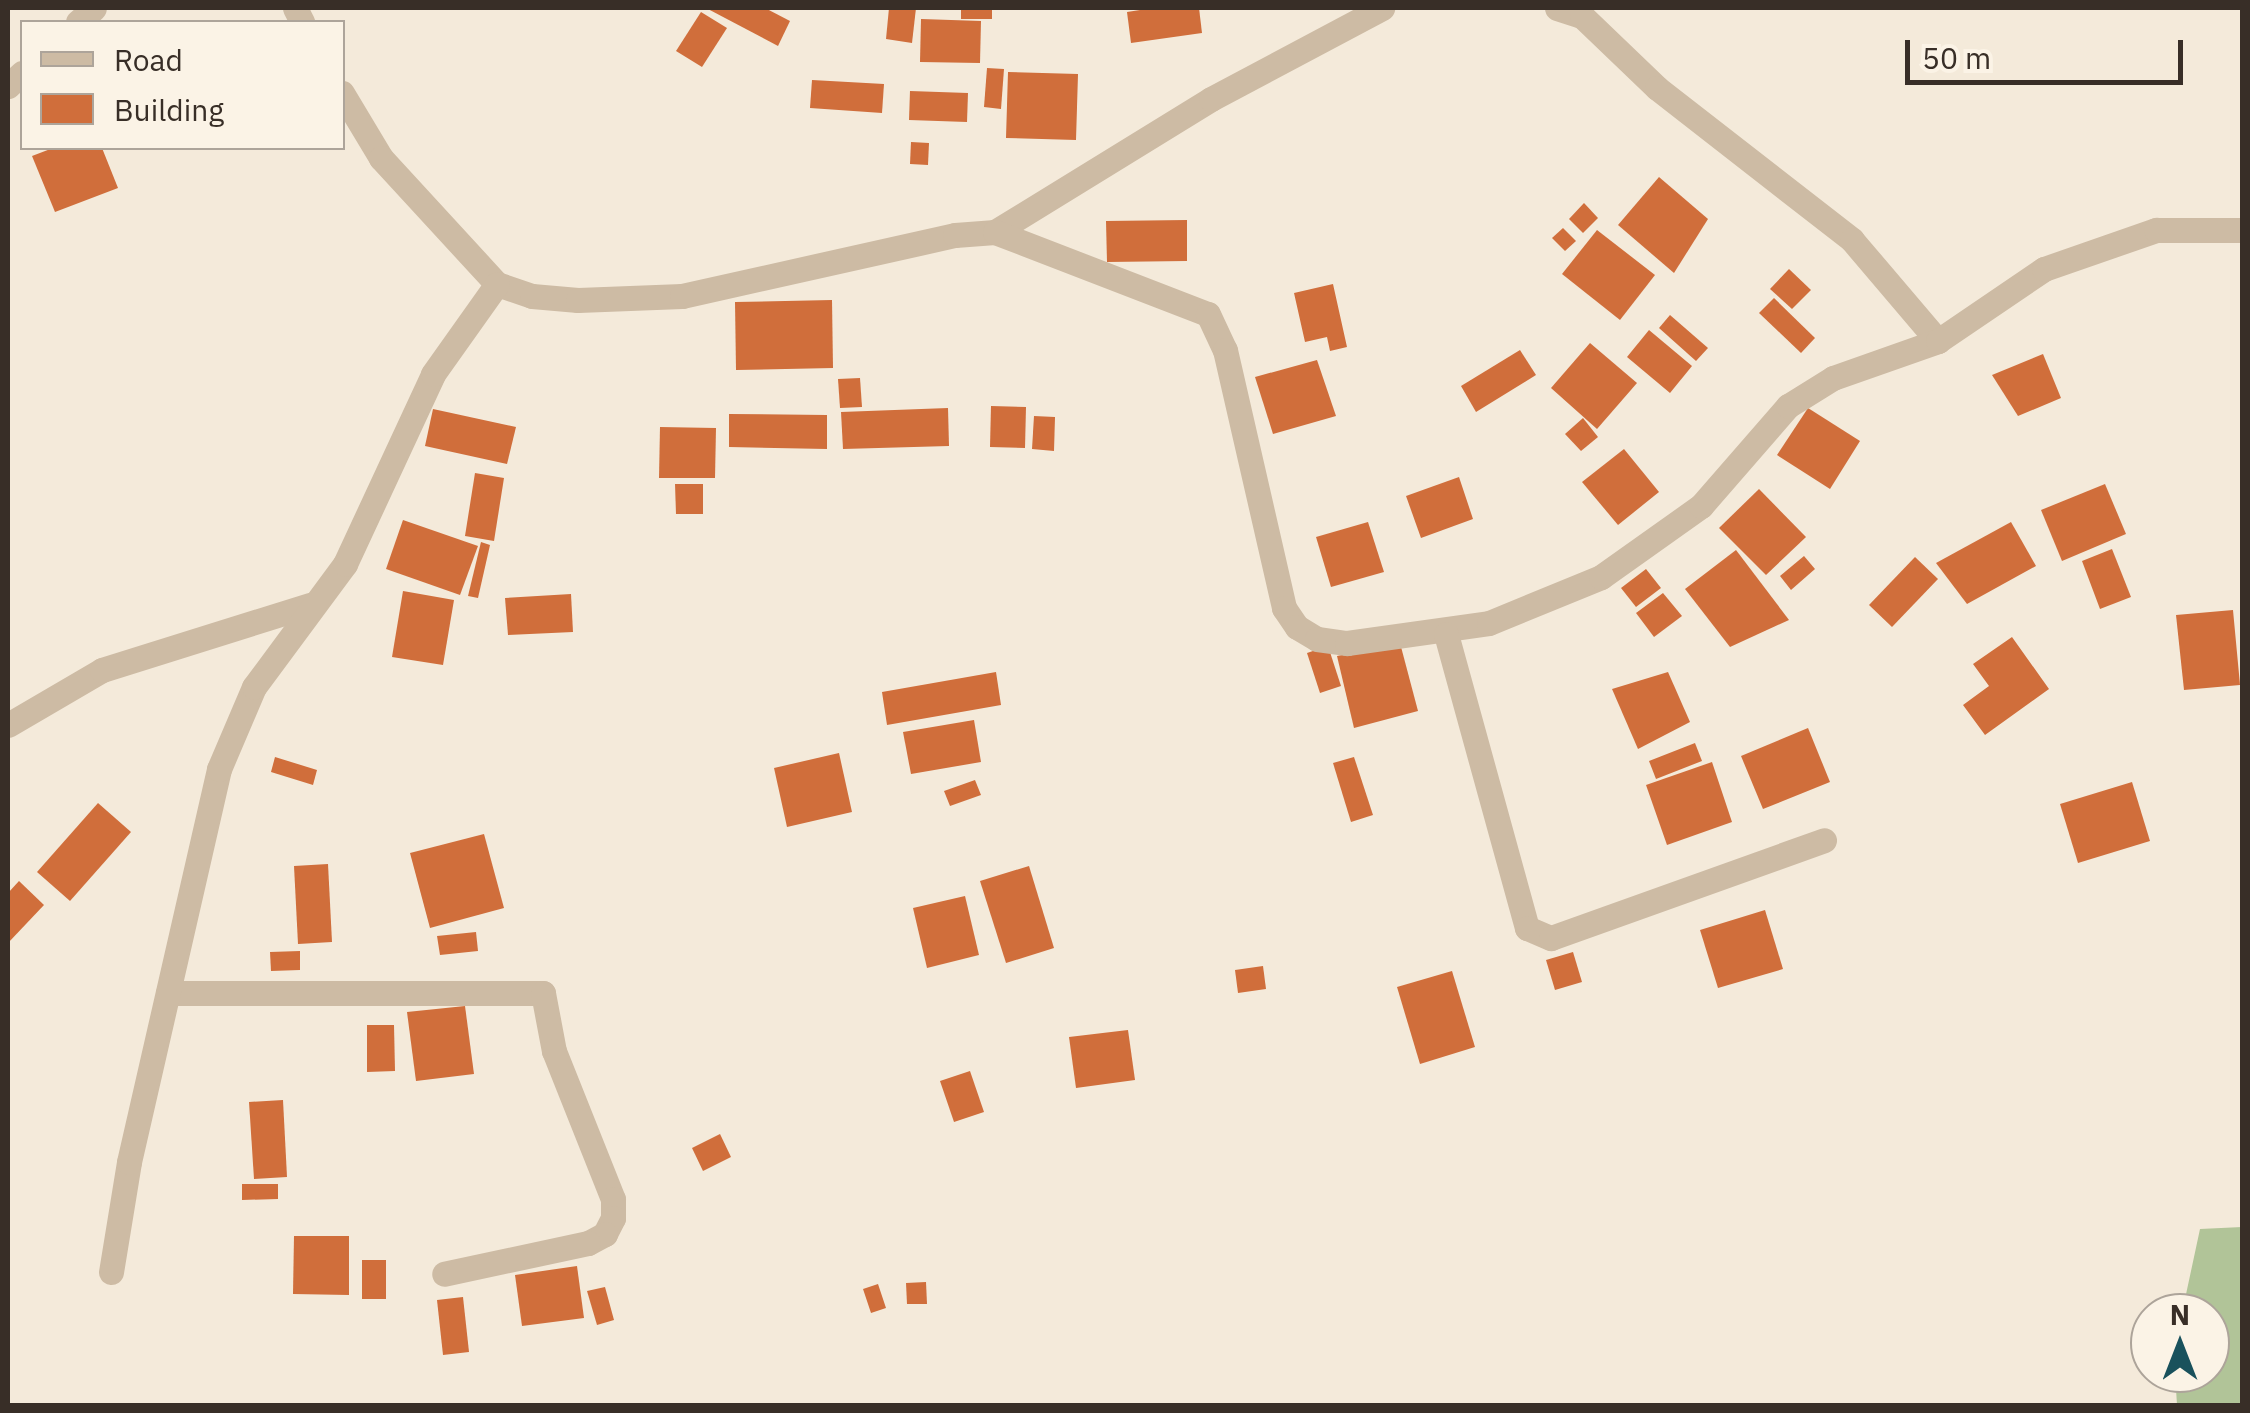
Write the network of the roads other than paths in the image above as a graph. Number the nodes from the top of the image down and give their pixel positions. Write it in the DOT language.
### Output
graph roads {
  1 [pos="1382,8"];
  2 [pos="1557,8"];
  3 [pos="345,98"];
  4 [pos="2242,230"];
  5 [pos="995,232"];
  6 [pos="496,284"];
  7 [pos="1938,341"];
  8 [pos="310,605"];
  9 [pos="1446,634"];
  10 [pos="8,725"];
  11 [pos="1824,840"];
  12 [pos="168,993"];
  13 [pos="111,1272"];
  14 [pos="444,1274"];
  1 -- 5 [label="street"];
  2 -- 7 [label="street"];
  3 -- 6 [label="street"];
  4 -- 7 [label="street"];
  5 -- 6 [label="street"];
  5 -- 9 [label="street"];
  6 -- 8 [label="street"];
  7 -- 9 [label="street"];
  8 -- 10 [label="street"];
  8 -- 12 [label="street"];
  9 -- 11 [label="street"];
  12 -- 13 [label="street"];
  12 -- 14 [label="street"];
}
